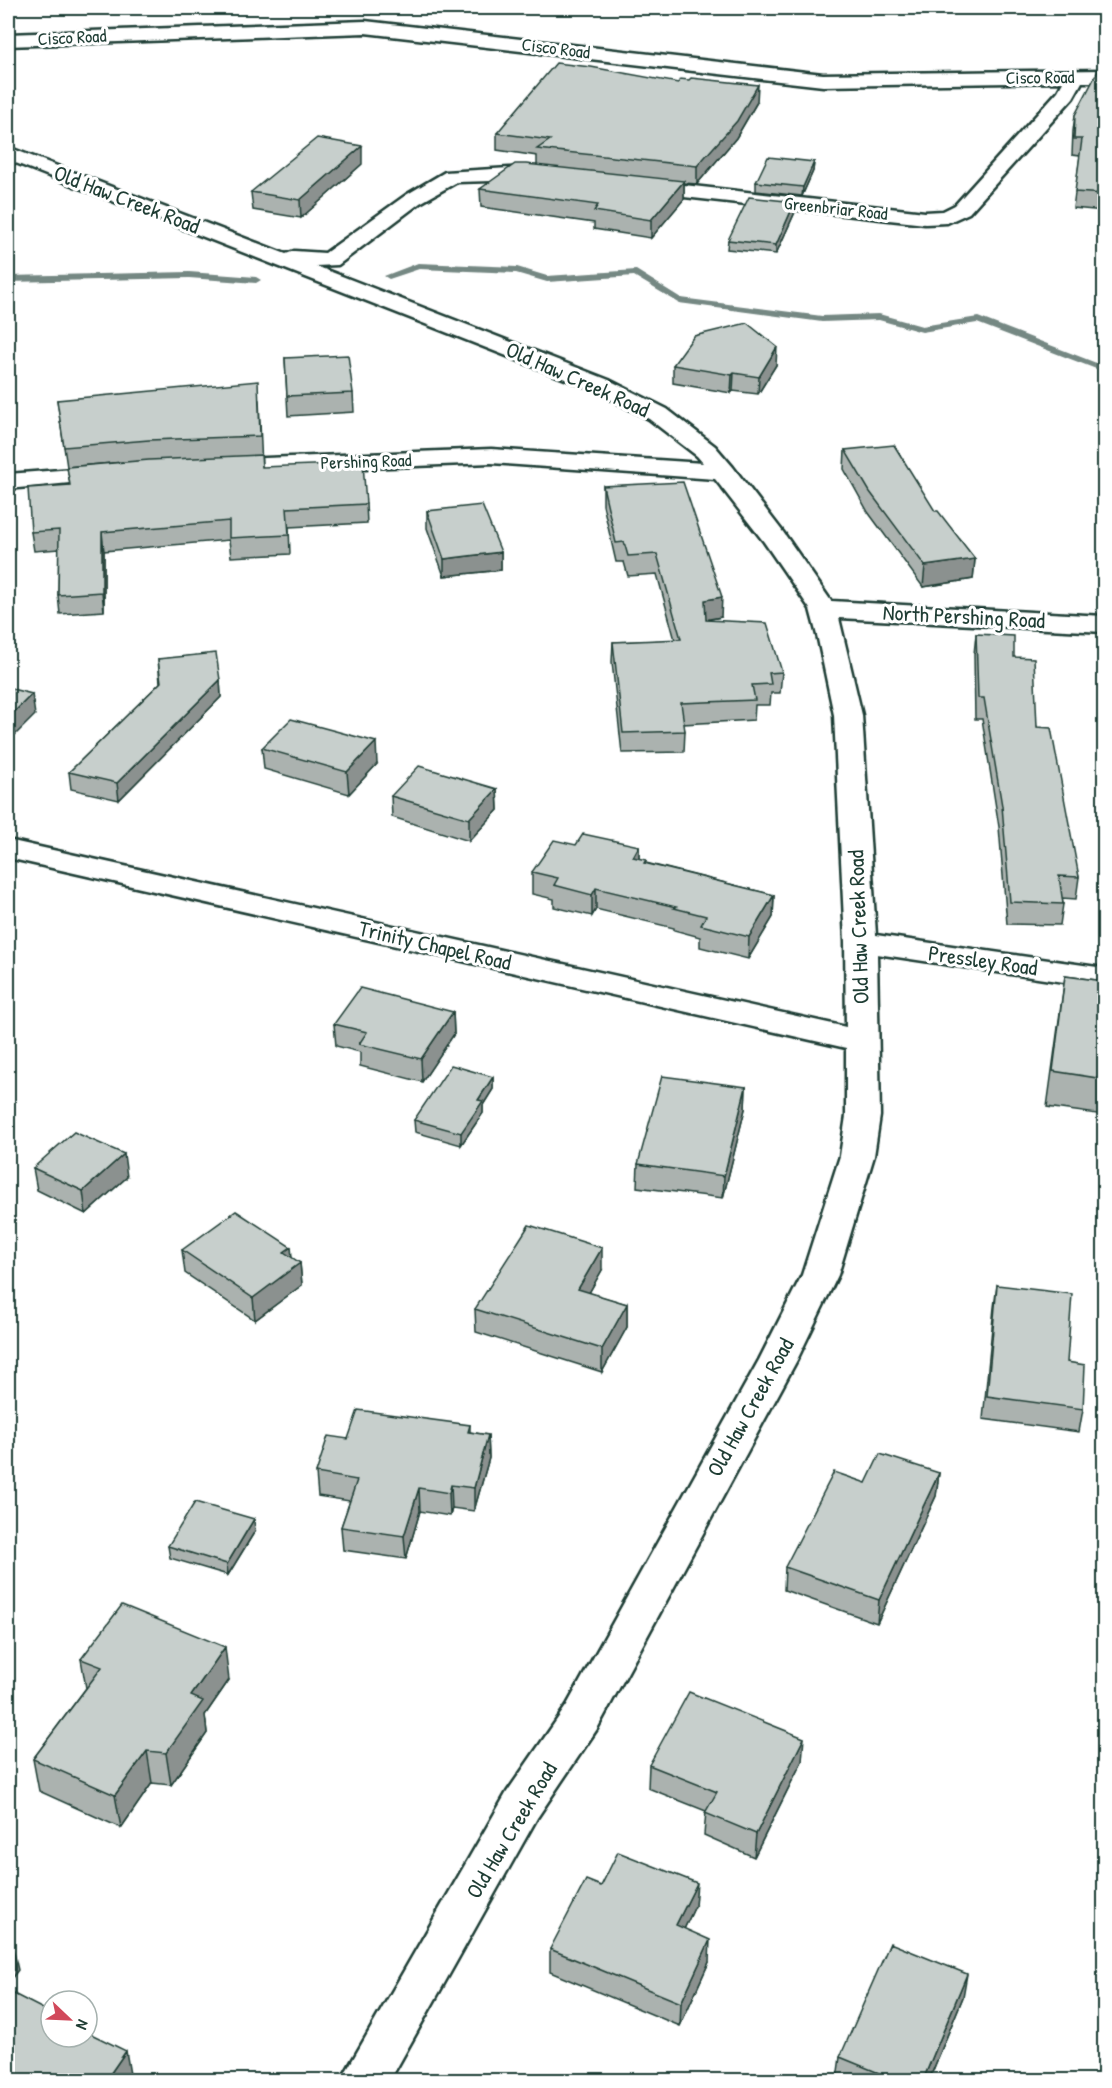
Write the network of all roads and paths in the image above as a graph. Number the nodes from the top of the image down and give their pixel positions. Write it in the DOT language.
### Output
graph roads {
  1 [pos="8,40"];
  2 [pos="1076,76"];
  3 [pos="1104,76"];
  4 [pos="8,153"];
  5 [pos="562,177"];
  6 [pos="620,184"];
  7 [pos="273,256"];
  8 [pos="198,467"];
  9 [pos="140,470"];
  10 [pos="724,472"];
  11 [pos="8,482"];
  12 [pos="823,609"];
  13 [pos="1104,624"];
  14 [pos="8,849"];
  15 [pos="861,942"];
  16 [pos="1104,978"];
  17 [pos="862,1041"];
  18 [pos="365,2080"];
  1 -- 2 [label="street, Cisco Road"];
  2 -- 3 [label="street, Cisco Road"];
  2 -- 6 [label="street, Greenbriar Road"];
  4 -- 7 [label="street, Old Haw Creek Road"];
  5 -- 7 [label="street"];
  7 -- 10 [label="street, Old Haw Creek Road"];
  8 -- 10 [label="street, Pershing Road"];
  9 -- 11 [label="street"];
  10 -- 12 [label="street, Old Haw Creek Road"];
  12 -- 13 [label="street, North Pershing Road"];
  12 -- 15 [label="street, Old Haw Creek Road"];
  14 -- 17 [label="street, Trinity Chapel Road"];
  15 -- 16 [label="street, Pressley Road"];
  15 -- 17 [label="street, Old Haw Creek Road"];
  17 -- 18 [label="street, Old Haw Creek Road"];
}
